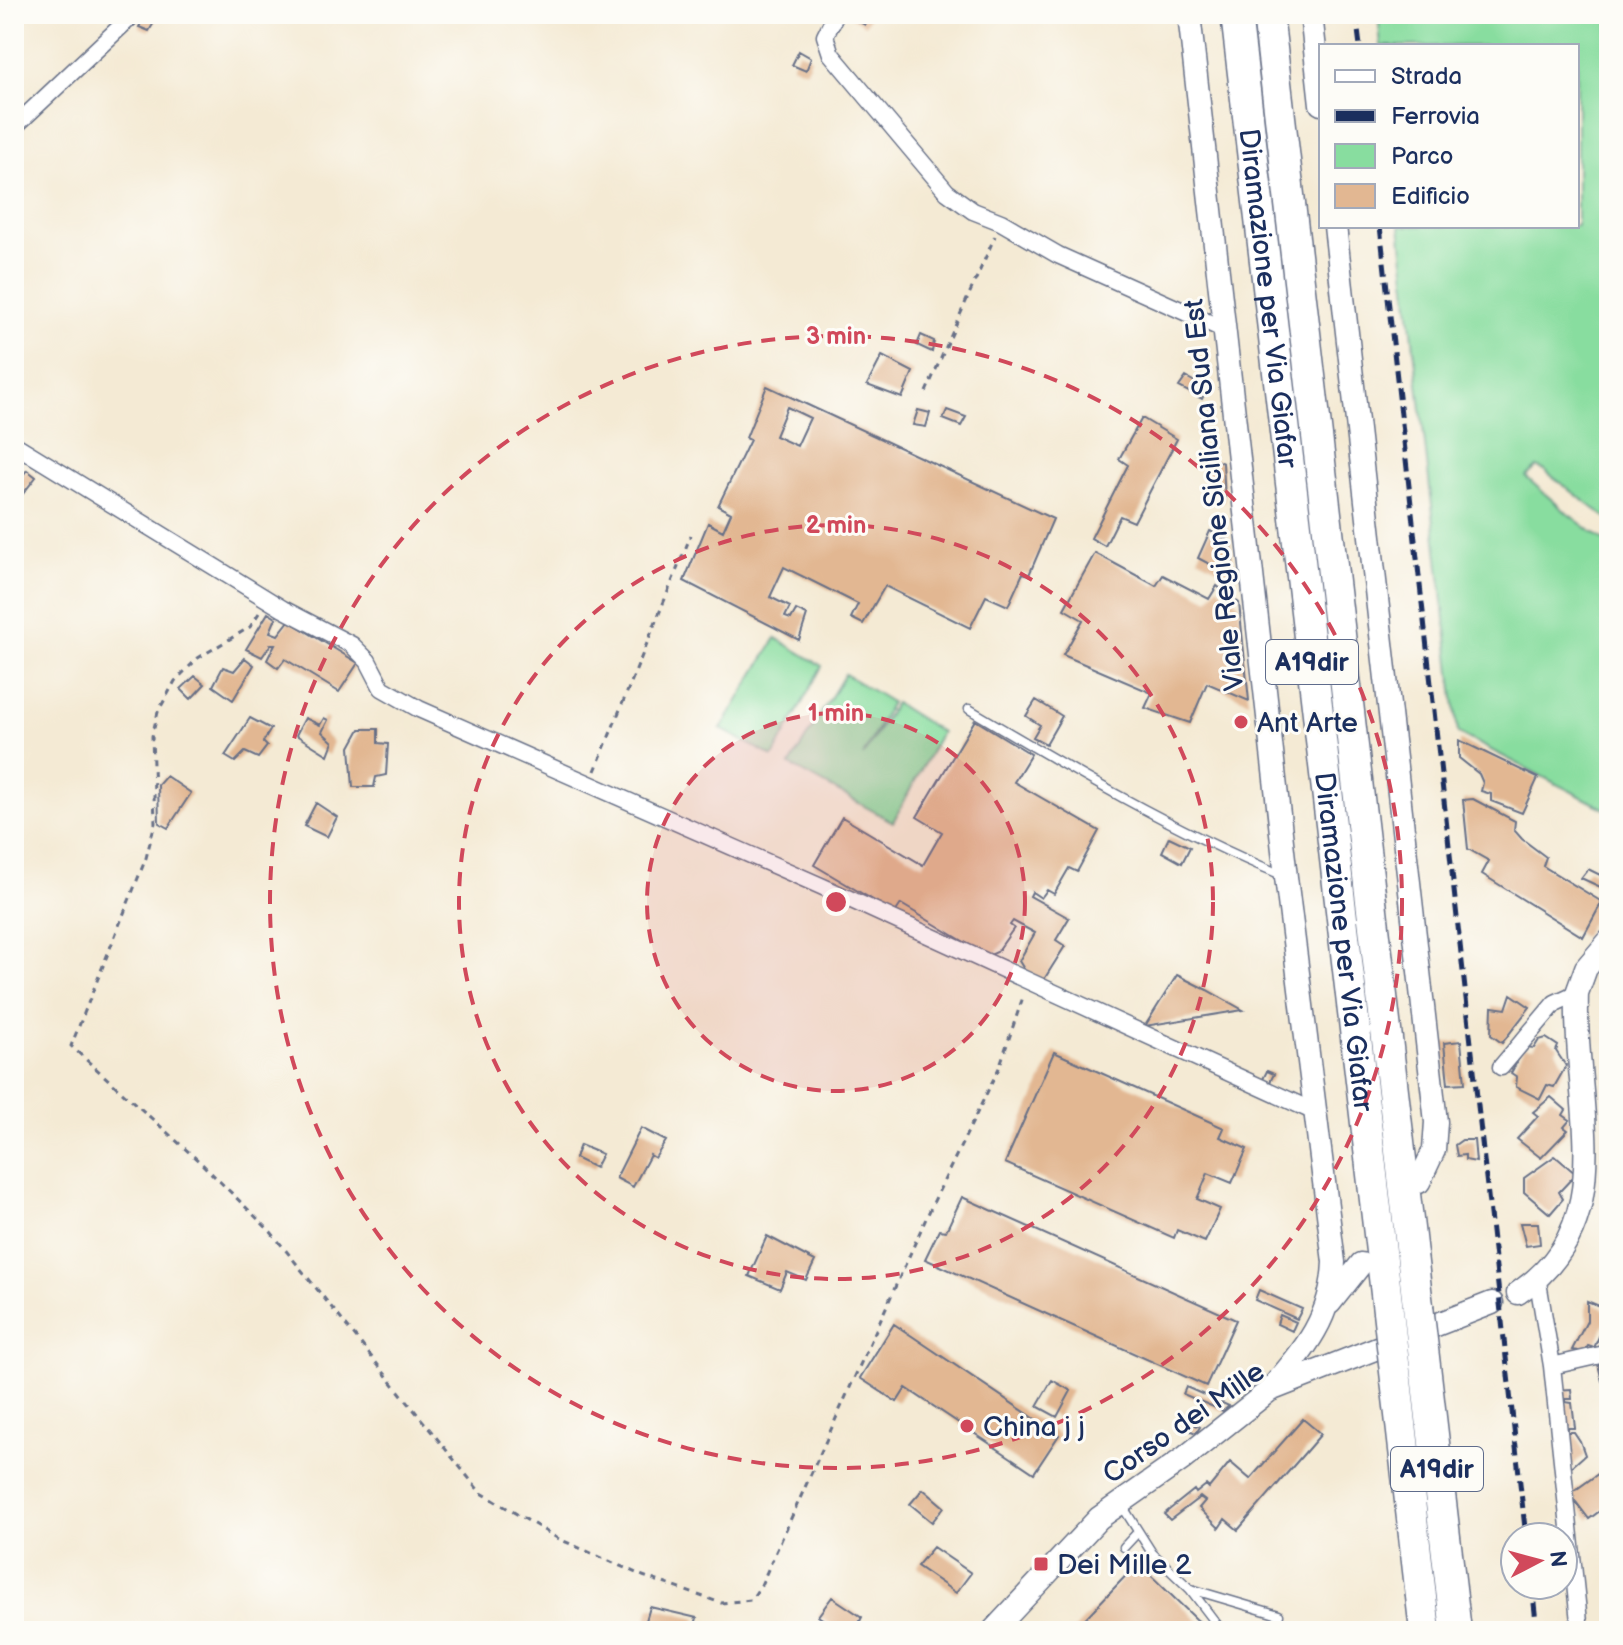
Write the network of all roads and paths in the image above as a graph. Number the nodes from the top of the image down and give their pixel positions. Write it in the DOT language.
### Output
graph roads {
  1 [pos="134,14"];
  2 [pos="836,14"];
  3 [pos="1189,14"];
  4 [pos="1236,14"];
  5 [pos="1268,14"];
  6 [pos="1311,14"];
  7 [pos="1319,86"];
  8 [pos="14,127"];
  9 [pos="1001,222"];
  10 [pos="1335,228"];
  11 [pos="1225,330"];
  12 [pos="926,392"];
  13 [pos="14,444"];
  14 [pos="691,535"];
  15 [pos="267,599"];
  16 [pos="969,709"];
  17 [pos="589,786"];
  18 [pos="1286,877"];
  19 [pos="1609,941"];
  20 [pos="1029,981"];
  21 [pos="1577,993"];
  22 [pos="1501,1067"];
  23 [pos="1317,1113"];
  24 [pos="1419,1182"];
  25 [pos="1361,1264"];
  26 [pos="1538,1282"];
  27 [pos="1518,1293"];
  28 [pos="1330,1303"];
  29 [pos="1492,1303"];
  30 [pos="1609,1353"];
  31 [pos="1552,1366"];
  32 [pos="1270,1390"];
  33 [pos="1120,1503"];
  34 [pos="1138,1532"];
  35 [pos="1124,1547"];
  36 [pos="1190,1589"];
  37 [pos="1279,1615"];
  38 [pos="993,1631"];
  39 [pos="1222,1631"];
  40 [pos="1425,1631"];
  41 [pos="1456,1631"];
  42 [pos="1580,1631"];
  1 -- 8 [label="street"];
  2 -- 9 [label="street"];
  3 -- 11 [label="street, Viale Regione Siciliana Sud Est"];
  4 -- 40 [label="highway, Diramazione per Via Giafar / A19dir, bridge"];
  5 -- 41 [label="highway, Diramazione per Via Giafar / A19dir, bridge"];
  6 -- 7 [label="street"];
  9 -- 11 [label="street"];
  9 -- 12 [label="path"];
  10 -- 24 [label="street"];
  11 -- 18 [label="street, Viale Regione Siciliana Sud Est"];
  13 -- 15 [label="street"];
  14 -- 17 [label="path"];
  15 -- 17 [label="street"];
  15 -- 20 [label="path"];
  16 -- 18 [label="lane"];
  17 -- 20 [label="street"];
  18 -- 23 [label="street, Viale Regione Siciliana Sud Est"];
  19 -- 21 [label="street"];
  20 -- 23 [label="street"];
  21 -- 22 [label="street"];
  21 -- 26 [label="street"];
  23 -- 28 [label="street, Viale Regione Siciliana Sud Est"];
  25 -- 28 [label="street, Viale Regione Siciliana Sud Est"];
  26 -- 27 [label="street"];
  26 -- 31 [label="street"];
  28 -- 32 [label="street, Viale Regione Siciliana Sud Est"];
  29 -- 32 [label="street, Corso dei Mille"];
  30 -- 31 [label="street"];
  31 -- 42 [label="street"];
  32 -- 33 [label="street, Corso dei Mille"];
  33 -- 34 [label="lane"];
  33 -- 38 [label="street, Corso dei Mille"];
  34 -- 35 [label="lane"];
  34 -- 36 [label="lane"];
  36 -- 37 [label="lane"];
  36 -- 39 [label="lane"];
}
